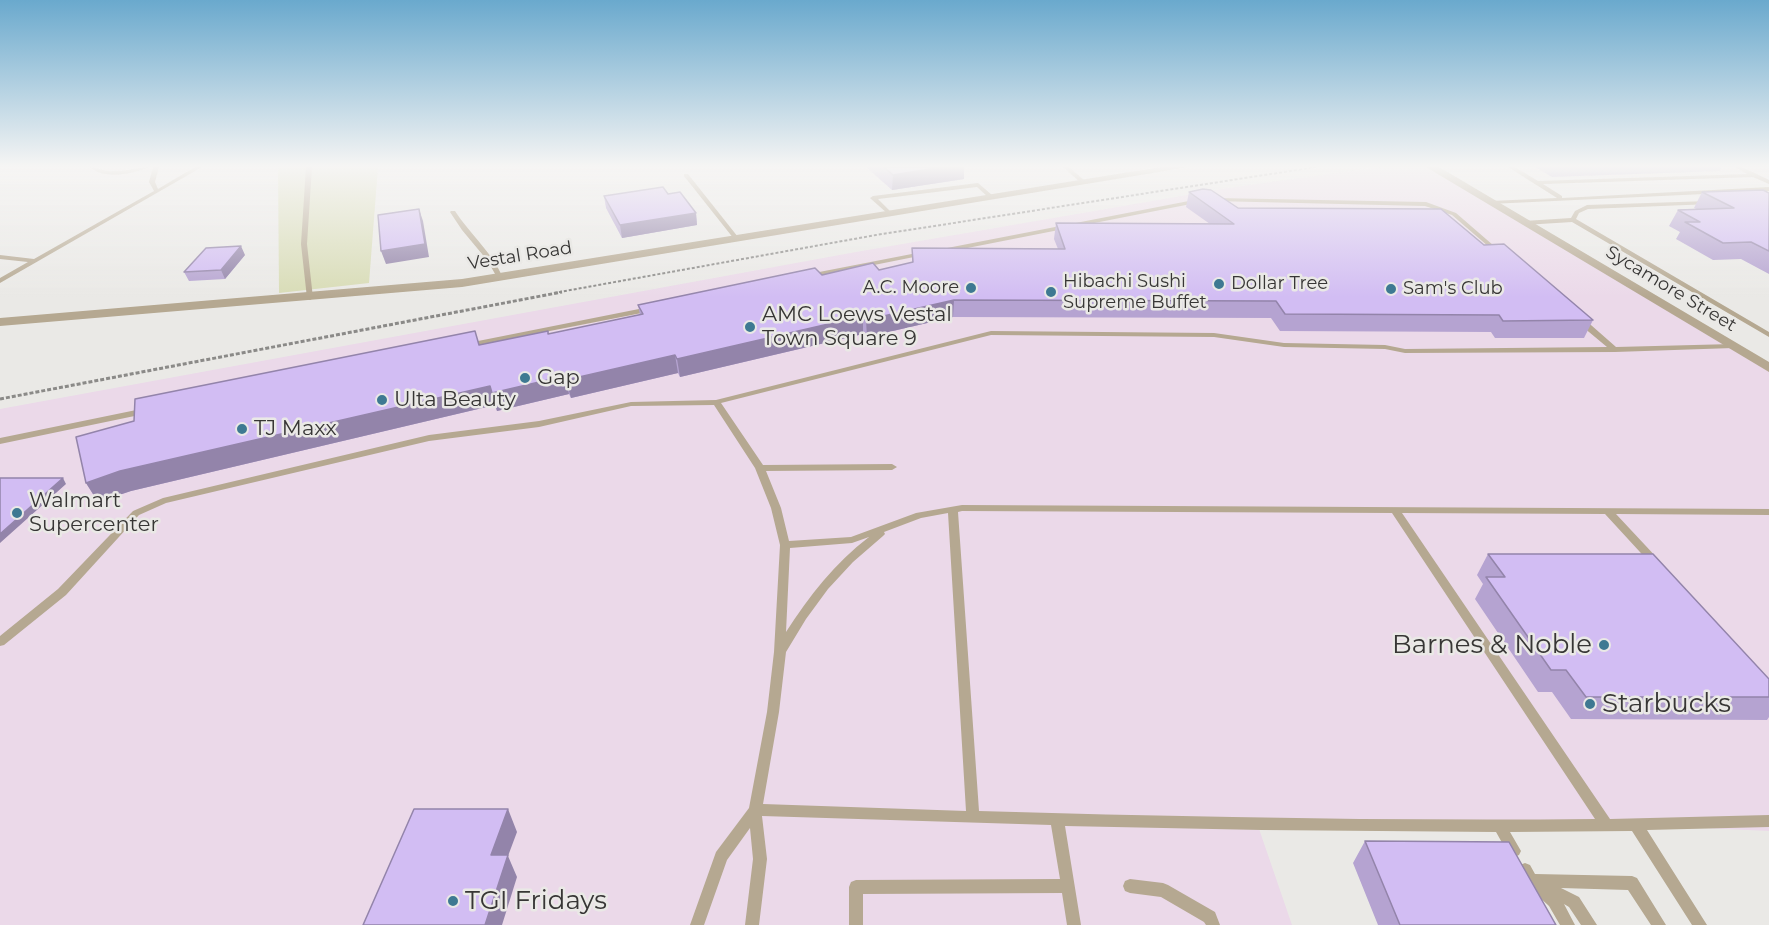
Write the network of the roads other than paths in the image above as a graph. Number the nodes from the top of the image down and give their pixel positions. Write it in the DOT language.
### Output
graph roads {
  1 [pos="125,210"];
  2 [pos="306,210"];
  3 [pos="714,210"];
  4 [pos="900,210"];
  5 [pos="1149,210"];
  6 [pos="1443,210"];
  7 [pos="1503,210"];
  8 [pos="1581,210"];
  9 [pos="453,212"];
  10 [pos="888,212"];
  11 [pos="1573,220"];
  12 [pos="1524,223"];
  13 [pos="736,238"];
  14 [pos="0,257"];
  15 [pos="1508,260"];
  16 [pos="35,261"];
  17 [pos="500,278"];
  18 [pos="801,278"];
  19 [pos="0,281"];
  20 [pos="310,298"];
  21 [pos="663,306"];
  22 [pos="1570,312"];
  23 [pos="0,322"];
  24 [pos="1769,335"];
  25 [pos="1733,346"];
  26 [pos="456,348"];
  27 [pos="1615,350"];
  28 [pos="1769,368"];
  29 [pos="716,402"];
  30 [pos="158,409"];
  31 [pos="0,441"];
  32 [pos="892,467"];
  33 [pos="760,468"];
  34 [pos="953,509"];
  35 [pos="1395,510"];
  36 [pos="1607,511"];
  37 [pos="1769,512"];
  38 [pos="889,528"];
  39 [pos="786,545"];
  40 [pos="1660,567"];
  41 [pos="0,642"];
  42 [pos="780,652"];
  43 [pos="755,810"];
  44 [pos="973,817"];
  45 [pos="1057,820"];
  46 [pos="1769,821"];
  47 [pos="1499,825"];
  48 [pos="1607,825"];
  49 [pos="1636,825"];
  50 [pos="1531,881"];
  51 [pos="1130,885"];
  52 [pos="1068,886"];
  53 [pos="697,925"];
  54 [pos="752,925"];
  55 [pos="856,925"];
  56 [pos="1074,925"];
  57 [pos="1213,925"];
  58 [pos="1550,925"];
  59 [pos="1568,925"];
  60 [pos="1590,925"];
  61 [pos="1659,925"];
  62 [pos="1700,925"];
  1 -- 16 [label="lane"];
  2 -- 20 [label="lane"];
  3 -- 13 [label="lane"];
  4 -- 10 [label="street, Vestal Road"];
  5 -- 18 [label="lane"];
  6 -- 15 [label="lane"];
  7 -- 12 [label="street, Sycamore Street"];
  8 -- 11 [label="lane"];
  9 -- 17 [label="lane"];
  10 -- 13 [label="street, Vestal Road"];
  11 -- 12 [label="lane"];
  11 -- 24 [label="lane"];
  12 -- 25 [label="street, Sycamore Street"];
  13 -- 17 [label="street, Vestal Road"];
  14 -- 16 [label="lane"];
  16 -- 19 [label="lane"];
  17 -- 20 [label="street, Vestal Road"];
  20 -- 23 [label="street, Vestal Road"];
  21 -- 26 [label="lane"];
  22 -- 27 [label="lane"];
  25 -- 27 [label="lane"];
  25 -- 28 [label="street, Sycamore Street"];
  27 -- 29 [label="lane"];
  29 -- 33 [label="lane"];
  29 -- 41 [label="lane"];
  30 -- 31 [label="lane"];
  32 -- 33 [label="lane"];
  33 -- 39 [label="lane"];
  34 -- 35 [label="lane"];
  34 -- 38 [label="lane"];
  34 -- 44 [label="lane"];
  35 -- 36 [label="lane"];
  35 -- 48 [label="lane"];
  36 -- 37 [label="lane"];
  36 -- 40 [label="lane"];
  38 -- 39 [label="lane"];
  38 -- 42 [label="lane"];
  39 -- 42 [label="lane"];
  42 -- 43 [label="lane"];
  43 -- 44 [label="lane"];
  43 -- 53 [label="lane"];
  43 -- 54 [label="lane"];
  44 -- 45 [label="lane"];
  45 -- 47 [label="lane"];
  45 -- 52 [label="lane"];
  46 -- 49 [label="lane"];
  47 -- 48 [label="lane"];
  47 -- 50 [label="lane"];
  48 -- 49 [label="lane"];
  49 -- 62 [label="lane"];
  50 -- 58 [label="lane"];
  50 -- 59 [label="lane"];
  50 -- 60 [label="lane"];
  50 -- 61 [label="lane"];
  51 -- 57 [label="lane"];
  52 -- 55 [label="lane"];
  52 -- 56 [label="lane"];
}
